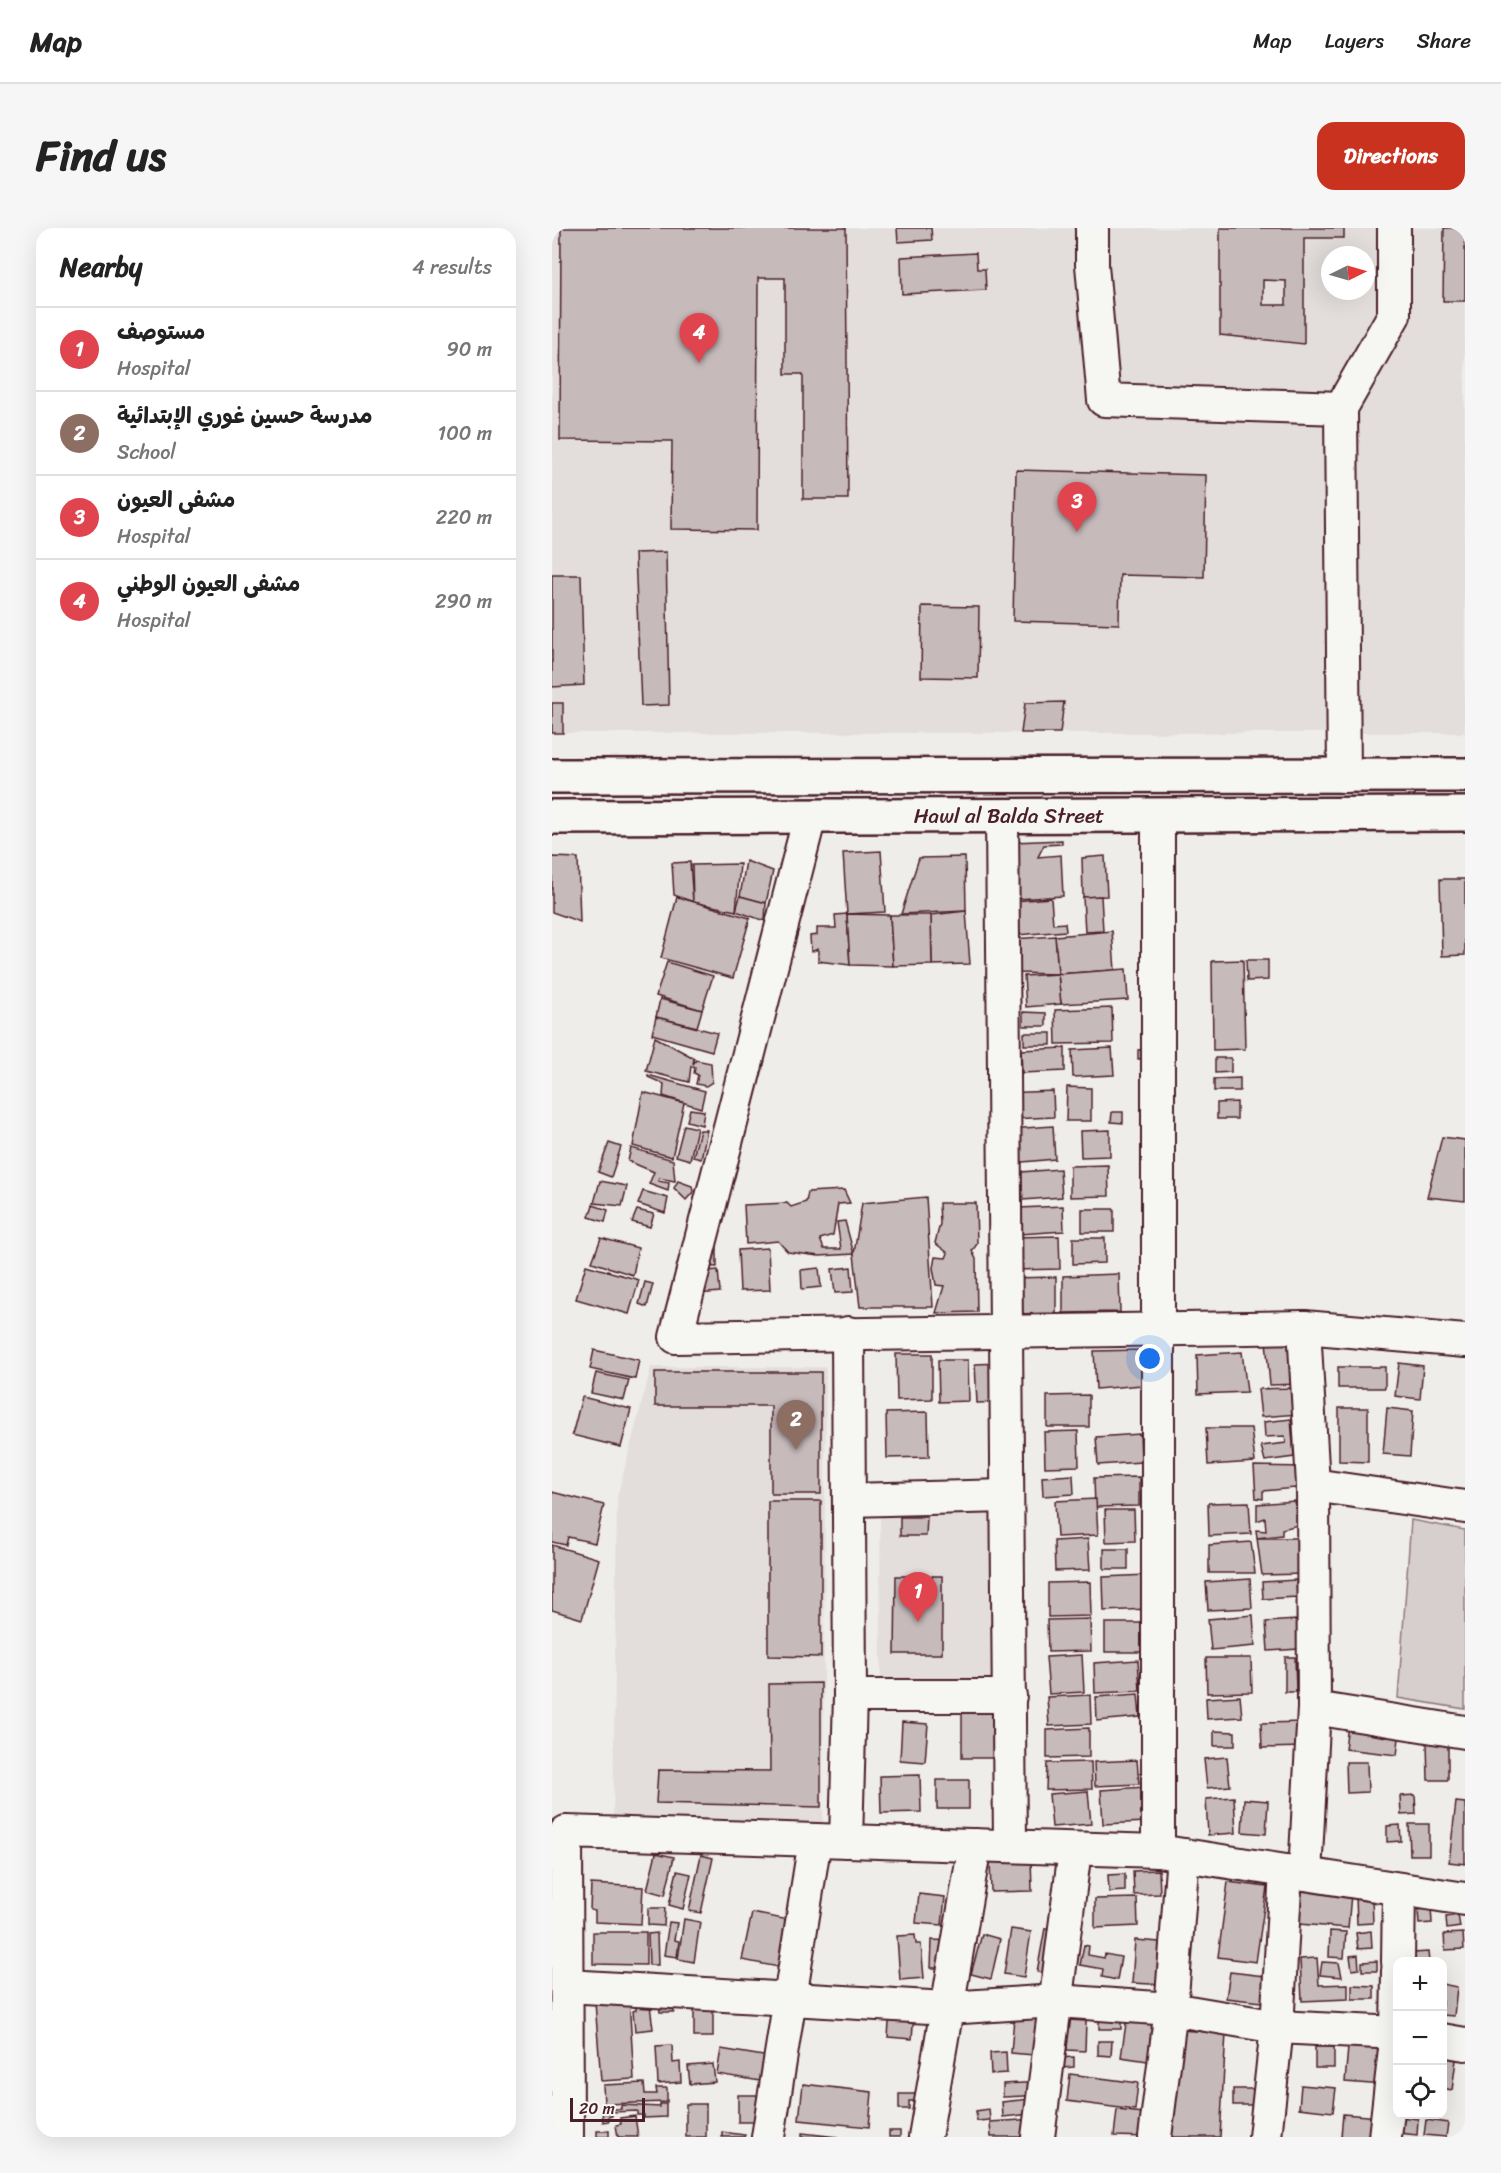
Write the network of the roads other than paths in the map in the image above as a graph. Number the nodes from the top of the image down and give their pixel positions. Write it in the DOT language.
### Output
graph roads {
  1 [pos="1092,228"];
  2 [pos="1394,228"];
  3 [pos="1341,408"];
  4 [pos="1465,775"];
  5 [pos="552,776"];
  6 [pos="1344,776"];
  7 [pos="1465,814"];
  8 [pos="1158,815"];
  9 [pos="810,816"];
  10 [pos="1002,816"];
  11 [pos="552,817"];
  12 [pos="1304,1327"];
  13 [pos="1158,1329"];
  14 [pos="1006,1330"];
  15 [pos="848,1334"];
  16 [pos="1465,1341"];
  17 [pos="1313,1485"];
  18 [pos="1007,1496"];
  19 [pos="849,1500"];
  20 [pos="1465,1507"];
  21 [pos="850,1696"];
  22 [pos="1010,1696"];
  23 [pos="1314,1708"];
  24 [pos="1465,1732"];
  25 [pos="830,1841"];
  26 [pos="975,1845"];
  27 [pos="1010,1846"];
  28 [pos="1075,1850"];
  29 [pos="1170,1853"];
  30 [pos="1295,1872"];
  31 [pos="1399,1888"];
  32 [pos="1465,1899"];
  33 [pos="1398,1957"];
  34 [pos="567,1986"];
  35 [pos="790,1999"];
  36 [pos="1057,2001"];
  37 [pos="947,2008"];
  38 [pos="1171,2009"];
  39 [pos="1277,2026"];
  40 [pos="1393,2032"];
  41 [pos="1447,2041"];
  42 [pos="1465,2044"];
  43 [pos="1393,2065"];
  44 [pos="567,2137"];
  45 [pos="768,2137"];
  46 [pos="924,2137"];
  47 [pos="1038,2137"];
  48 [pos="1155,2137"];
  49 [pos="1265,2137"];
  50 [pos="1385,2137"];
  1 -- 3 [label="street"];
  2 -- 3 [label="street"];
  3 -- 6 [label="street"];
  4 -- 6 [label="main road, Hawl al Balda Street"];
  5 -- 6 [label="main road, Hawl al Balda Street"];
  7 -- 8 [label="main road, Hawl al Balda Street"];
  8 -- 10 [label="main road, Hawl al Balda Street"];
  8 -- 13 [label="street"];
  9 -- 10 [label="main road, Hawl al Balda Street"];
  9 -- 11 [label="main road, Hawl al Balda Street"];
  9 -- 15 [label="street"];
  10 -- 14 [label="street"];
  12 -- 13 [label="street"];
  12 -- 16 [label="street"];
  12 -- 17 [label="street"];
  13 -- 14 [label="street"];
  13 -- 29 [label="street"];
  14 -- 15 [label="street"];
  14 -- 18 [label="street"];
  15 -- 19 [label="street"];
  17 -- 20 [label="street"];
  17 -- 23 [label="street"];
  18 -- 19 [label="street"];
  18 -- 22 [label="street"];
  19 -- 21 [label="street"];
  21 -- 22 [label="street"];
  21 -- 25 [label="street"];
  22 -- 27 [label="street"];
  23 -- 24 [label="street"];
  23 -- 30 [label="street"];
  25 -- 26 [label="street"];
  25 -- 34 [label="street"];
  25 -- 35 [label="street"];
  26 -- 27 [label="street"];
  26 -- 37 [label="street"];
  27 -- 28 [label="street"];
  28 -- 29 [label="street"];
  28 -- 36 [label="street"];
  29 -- 30 [label="street"];
  29 -- 38 [label="street"];
  30 -- 31 [label="street"];
  30 -- 39 [label="street"];
  31 -- 32 [label="street"];
  31 -- 33 [label="street"];
  34 -- 35 [label="street"];
  34 -- 44 [label="street"];
  35 -- 37 [label="street"];
  35 -- 45 [label="street"];
  36 -- 37 [label="street"];
  36 -- 38 [label="street"];
  36 -- 47 [label="street"];
  37 -- 46 [label="street"];
  38 -- 39 [label="street"];
  38 -- 48 [label="street"];
  39 -- 40 [label="street"];
  39 -- 49 [label="street"];
  41 -- 42 [label="street"];
  43 -- 50 [label="street"];
}
